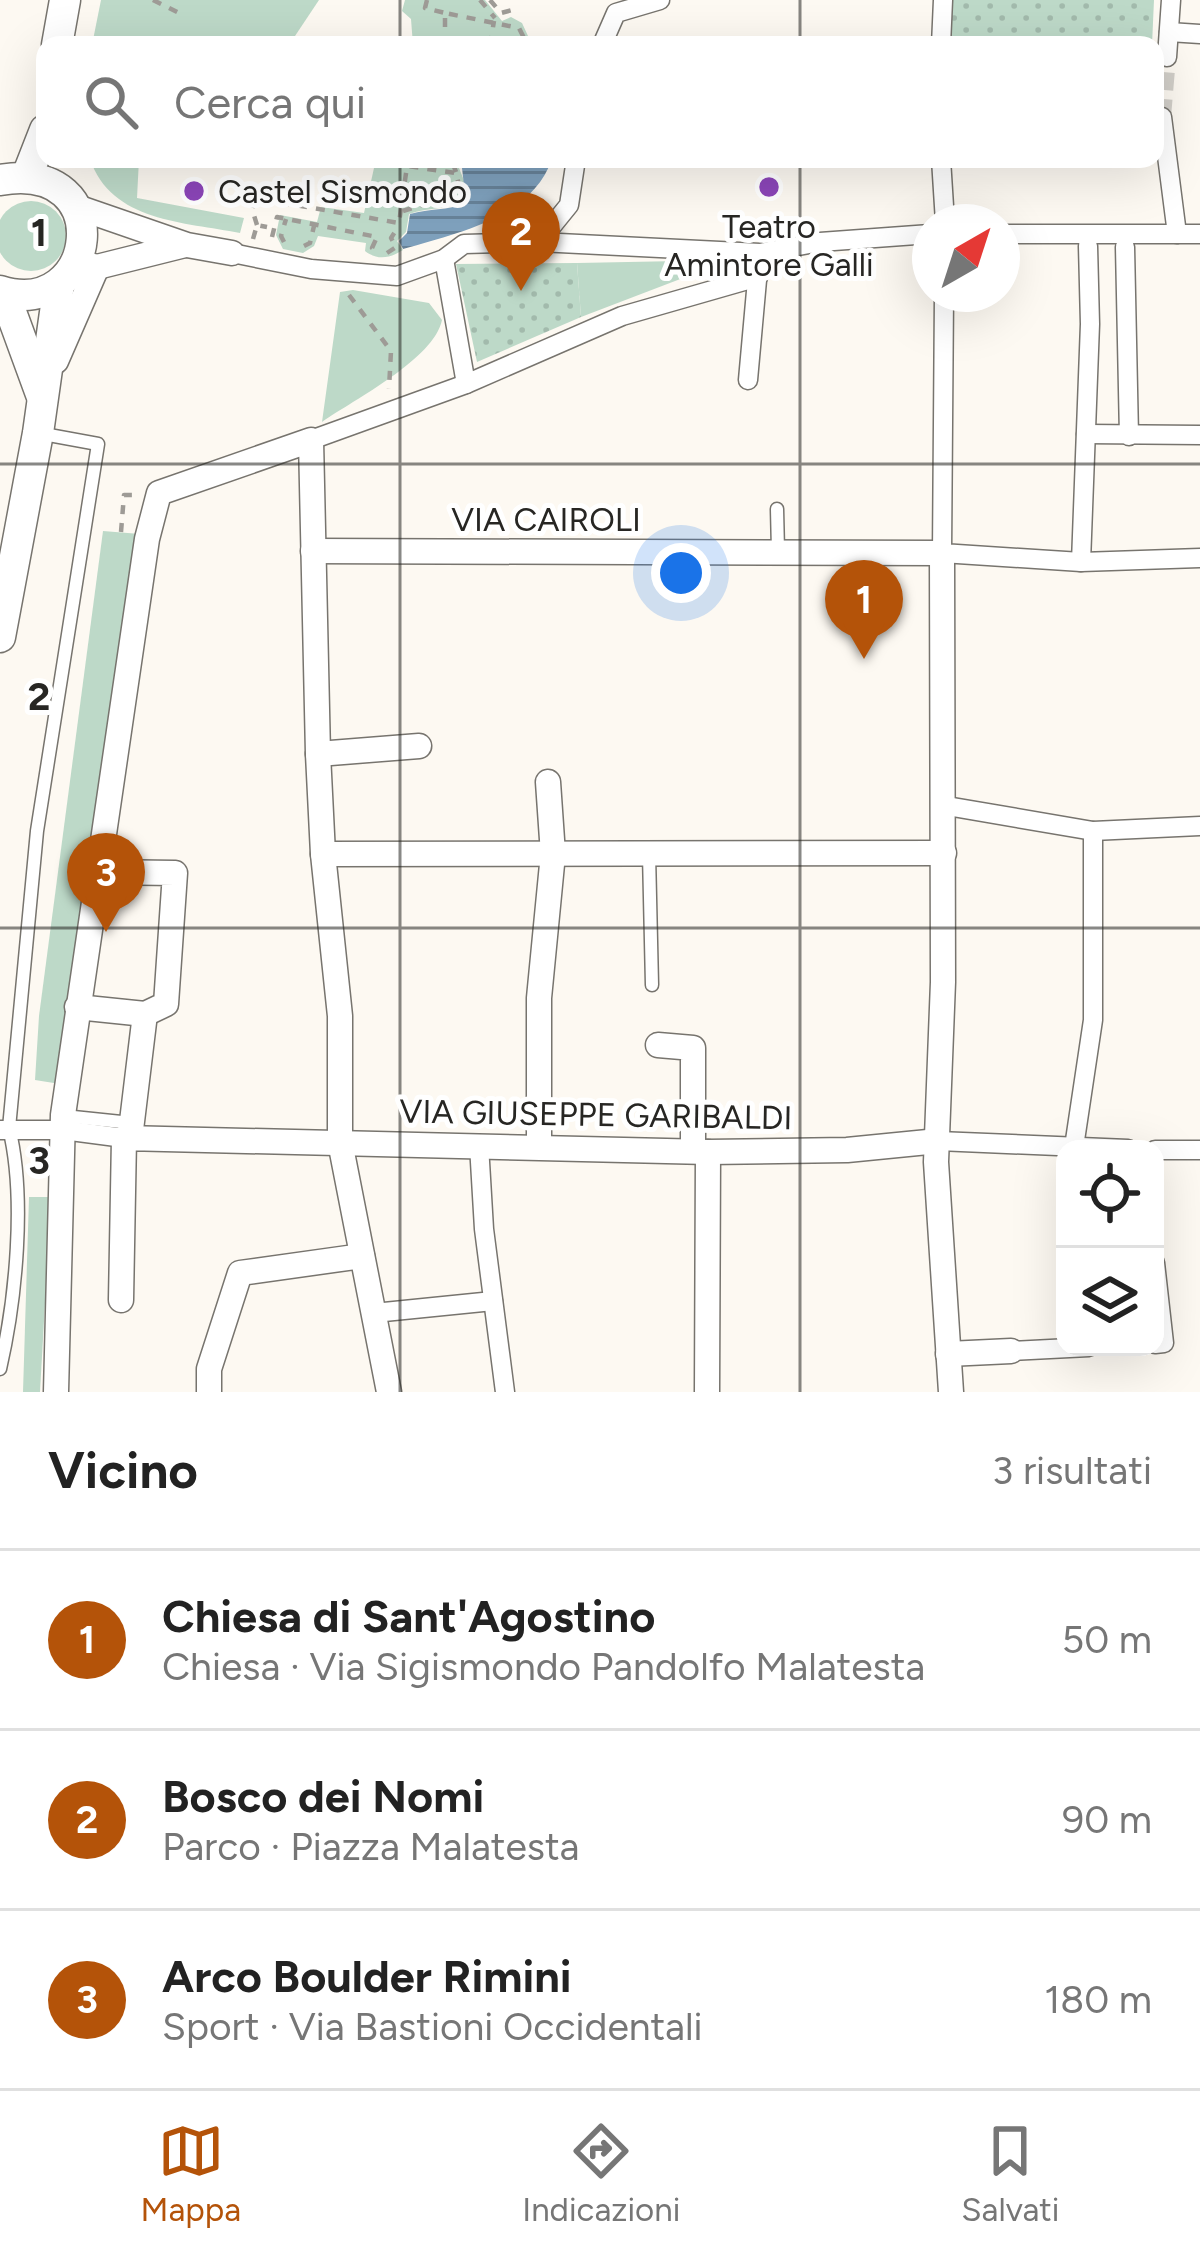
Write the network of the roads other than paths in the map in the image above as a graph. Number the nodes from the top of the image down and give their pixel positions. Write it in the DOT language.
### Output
graph roads {
  1 [pos="64,0"];
  2 [pos="660,0"];
  3 [pos="943,0"];
  4 [pos="1171,0"];
  5 [pos="1169,32"];
  6 [pos="1200,34"];
  7 [pos="58,36"];
  8 [pos="606,36"];
  9 [pos="941,36"];
  10 [pos="1167,57"];
  11 [pos="1164,135"];
  12 [pos="36,144"];
  13 [pos="575,168"];
  14 [pos="942,168"];
  15 [pos="13,178"];
  16 [pos="65,185"];
  17 [pos="944,204"];
  18 [pos="1020,234"];
  19 [pos="1177,234"];
  20 [pos="1200,234"];
  21 [pos="912,235"];
  22 [pos="539,242"];
  23 [pos="188,245"];
  24 [pos="1088,246"];
  25 [pos="1125,247"];
  26 [pos="760,253"];
  27 [pos="232,254"];
  28 [pos="444,259"];
  29 [pos="78,271"];
  30 [pos="758,277"];
  31 [pos="2,292"];
  32 [pos="944,312"];
  33 [pos="748,380"];
  34 [pos="466,384"];
  35 [pos="42,397"];
  36 [pos="38,433"];
  37 [pos="1086,434"];
  38 [pos="1200,435"];
  39 [pos="1129,436"];
  40 [pos="311,440"];
  41 [pos="777,509"];
  42 [pos="313,551"];
  43 [pos="778,553"];
  44 [pos="942,553"];
  45 [pos="1200,558"];
  46 [pos="1081,562"];
  47 [pos="0,637"];
  48 [pos="419,746"];
  49 [pos="318,754"];
  50 [pos="548,782"];
  51 [pos="940,805"];
  52 [pos="1200,826"];
  53 [pos="1093,831"];
  54 [pos="323,854"];
  55 [pos="553,854"];
  56 [pos="649,854"];
  57 [pos="944,854"];
  58 [pos="100,872"];
  59 [pos="652,985"];
  60 [pos="77,1007"];
  61 [pos="146,1014"];
  62 [pos="658,1045"];
  63 [pos="63,1123"];
  64 [pos="3,1127"];
  65 [pos="128,1133"];
  66 [pos="1075,1140"];
  67 [pos="938,1141"];
  68 [pos="340,1142"];
  69 [pos="479,1145"];
  70 [pos="539,1145"];
  71 [pos="1056,1146"];
  72 [pos="1164,1150"];
  73 [pos="1200,1150"];
  74 [pos="701,1151"];
  75 [pos="362,1256"];
  76 [pos="121,1300"];
  77 [pos="493,1301"];
  78 [pos="374,1313"];
  79 [pos="1056,1349"];
  80 [pos="1011,1351"];
  81 [pos="948,1354"];
  82 [pos="0,1369"];
  83 [pos="56,1392"];
  84 [pos="209,1392"];
  85 [pos="389,1392"];
  86 [pos="505,1392"];
  87 [pos="707,1392"];
  88 [pos="951,1392"];
  1 -- 7 [label="street"];
  2 -- 8 [label="street"];
  3 -- 9 [label="street"];
  4 -- 5 [label="street"];
  5 -- 6 [label="street"];
  5 -- 10 [label="street"];
  11 -- 19 [label="street"];
  12 -- 15 [label="street"];
  13 -- 22 [label="street"];
  14 -- 17 [label="street"];
  15 -- 16 [label="street"];
  16 -- 23 [label="street"];
  16 -- 29 [label="street"];
  18 -- 19 [label="street"];
  19 -- 20 [label="street"];
  21 -- 26 [label="street"];
  22 -- 26 [label="street"];
  22 -- 28 [label="street"];
  23 -- 27 [label="street"];
  23 -- 29 [label="street"];
  24 -- 37 [label="street"];
  25 -- 39 [label="street"];
  26 -- 30 [label="street"];
  27 -- 28 [label="street"];
  28 -- 34 [label="street"];
  29 -- 31 [label="street"];
  29 -- 35 [label="street"];
  30 -- 33 [label="street"];
  30 -- 34 [label="street"];
  31 -- 35 [label="street"];
  32 -- 44 [label="street"];
  34 -- 40 [label="street"];
  35 -- 36 [label="street"];
  36 -- 47 [label="street"];
  36 -- 64 [label="lane"];
  37 -- 39 [label="street"];
  37 -- 46 [label="street"];
  38 -- 39 [label="street"];
  40 -- 42 [label="street"];
  40 -- 58 [label="street"];
  41 -- 43 [label="lane"];
  42 -- 43 [label="street, VIA CAIROLI"];
  42 -- 49 [label="street"];
  43 -- 44 [label="street, VIA CAIROLI"];
  44 -- 46 [label="street, VIA CAIROLI"];
  44 -- 51 [label="street"];
  45 -- 46 [label="street, VIA CAIROLI"];
  48 -- 49 [label="street"];
  49 -- 54 [label="street"];
  50 -- 55 [label="street"];
  51 -- 53 [label="street"];
  51 -- 57 [label="street"];
  52 -- 53 [label="street"];
  53 -- 66 [label="street"];
  54 -- 55 [label="street"];
  54 -- 68 [label="street"];
  55 -- 56 [label="street"];
  55 -- 70 [label="street"];
  56 -- 57 [label="street"];
  56 -- 59 [label="lane"];
  57 -- 67 [label="street"];
  58 -- 60 [label="street"];
  58 -- 61 [label="street"];
  60 -- 61 [label="street"];
  60 -- 63 [label="street"];
  61 -- 65 [label="street"];
  62 -- 74 [label="street"];
  63 -- 64 [label="street, VIA GIUSEPPE GARIBALDI"];
  63 -- 65 [label="street, VIA GIUSEPPE GARIBALDI"];
  63 -- 83 [label="street"];
  64 -- 82 [label="lane"];
  65 -- 68 [label="street, VIA GIUSEPPE GARIBALDI"];
  65 -- 76 [label="street"];
  67 -- 71 [label="street, VIA GIUSEPPE GARIBALDI"];
  67 -- 74 [label="street, VIA GIUSEPPE GARIBALDI"];
  67 -- 81 [label="street"];
  68 -- 69 [label="street, VIA GIUSEPPE GARIBALDI"];
  68 -- 75 [label="street"];
  69 -- 70 [label="street, VIA GIUSEPPE GARIBALDI"];
  69 -- 77 [label="street"];
  70 -- 74 [label="street, VIA GIUSEPPE GARIBALDI"];
  72 -- 73 [label="street"];
  74 -- 87 [label="street"];
  75 -- 78 [label="street"];
  75 -- 84 [label="street"];
  77 -- 78 [label="street"];
  77 -- 86 [label="street"];
  78 -- 85 [label="street"];
  79 -- 80 [label="street"];
  80 -- 81 [label="street"];
  81 -- 88 [label="street"];
}
